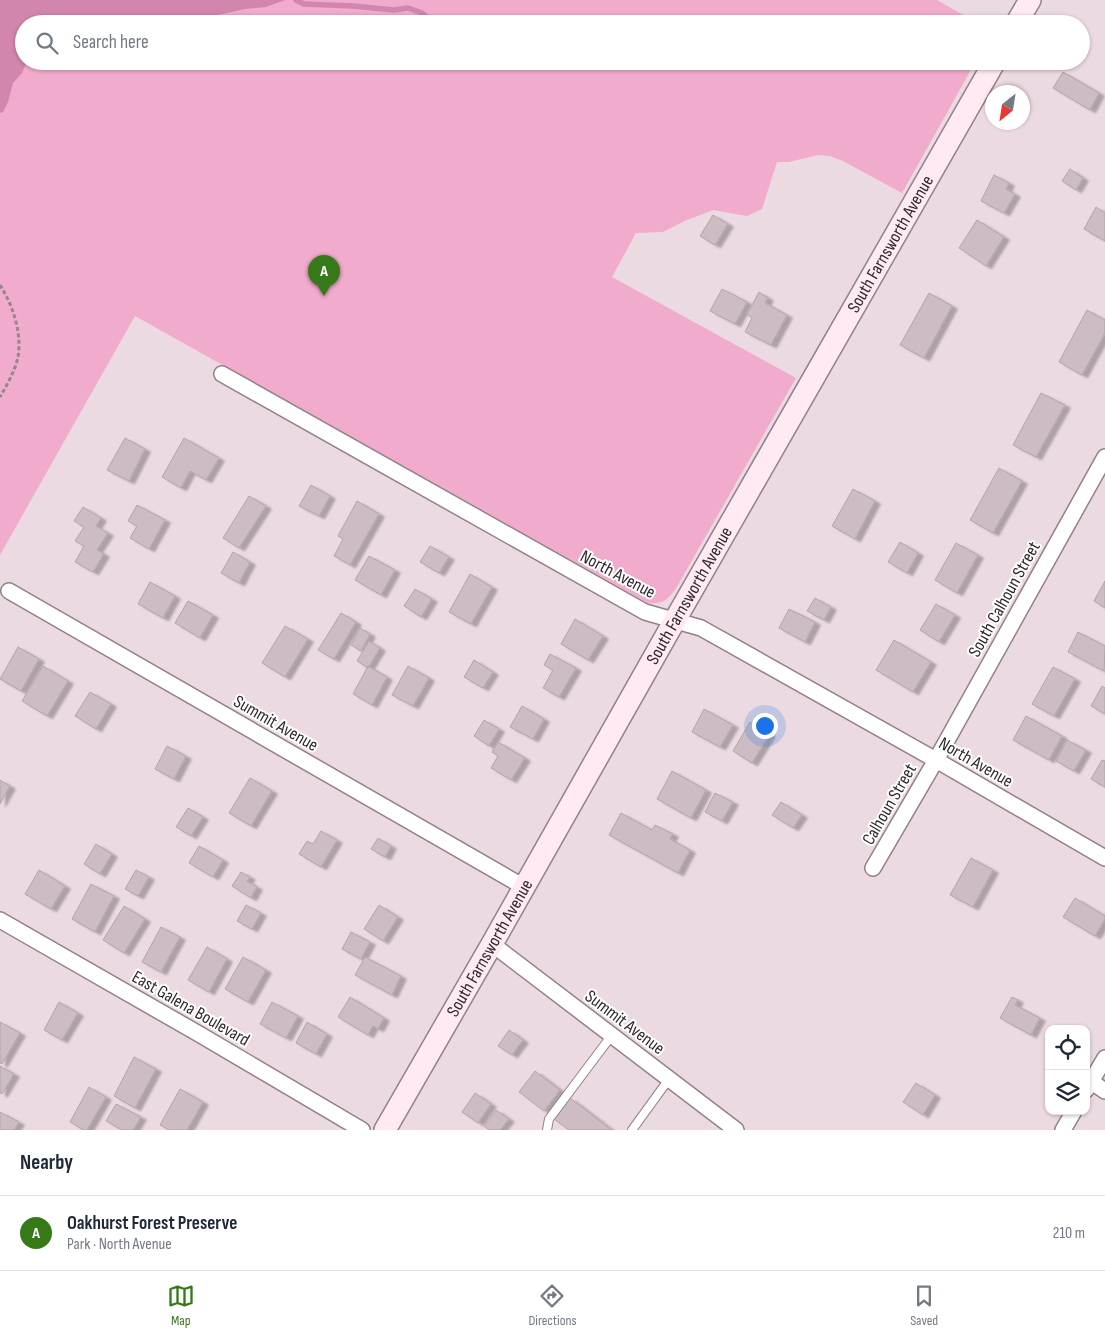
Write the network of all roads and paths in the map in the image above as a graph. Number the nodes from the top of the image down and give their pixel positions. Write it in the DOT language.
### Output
graph roads {
  1 [pos="1030,0"];
  2 [pos="1021,15"];
  3 [pos="990,70"];
  4 [pos="0,285"];
  5 [pos="222,374"];
  6 [pos="0,397"];
  7 [pos="1105,457"];
  8 [pos="9,591"];
  9 [pos="674,620"];
  10 [pos="936,760"];
  11 [pos="1105,858"];
  12 [pos="873,868"];
  13 [pos="524,887"];
  14 [pos="0,920"];
  15 [pos="492,944"];
  16 [pos="612,1036"];
  17 [pos="1105,1058"];
  18 [pos="669,1079"];
  19 [pos="1090,1084"];
  20 [pos="1090,1086"];
  21 [pos="1105,1091"];
  22 [pos="1072,1115"];
  23 [pos="362,1130"];
  24 [pos="385,1130"];
  25 [pos="547,1130"];
  26 [pos="632,1130"];
  27 [pos="736,1130"];
  28 [pos="1063,1130"];
  1 -- 2 [label="street"];
  3 -- 9 [label="street, South Farnsworth Avenue"];
  4 -- 6 [label="path"];
  5 -- 9 [label="street, North Avenue"];
  7 -- 10 [label="street, South Calhoun Street"];
  8 -- 13 [label="street, Summit Avenue"];
  9 -- 10 [label="street, North Avenue"];
  9 -- 13 [label="street, South Farnsworth Avenue"];
  10 -- 11 [label="street, North Avenue"];
  10 -- 12 [label="street, Calhoun Street"];
  13 -- 15 [label="street, South Farnsworth Avenue"];
  14 -- 23 [label="street, East Galena Boulevard"];
  15 -- 16 [label="street, Summit Avenue"];
  15 -- 24 [label="street, South Farnsworth Avenue"];
  16 -- 18 [label="street, Summit Avenue"];
  16 -- 25 [label="lane"];
  17 -- 19 [label="street"];
  18 -- 26 [label="lane"];
  18 -- 27 [label="street, Summit Avenue"];
  20 -- 21 [label="street"];
  22 -- 28 [label="street"];
}
